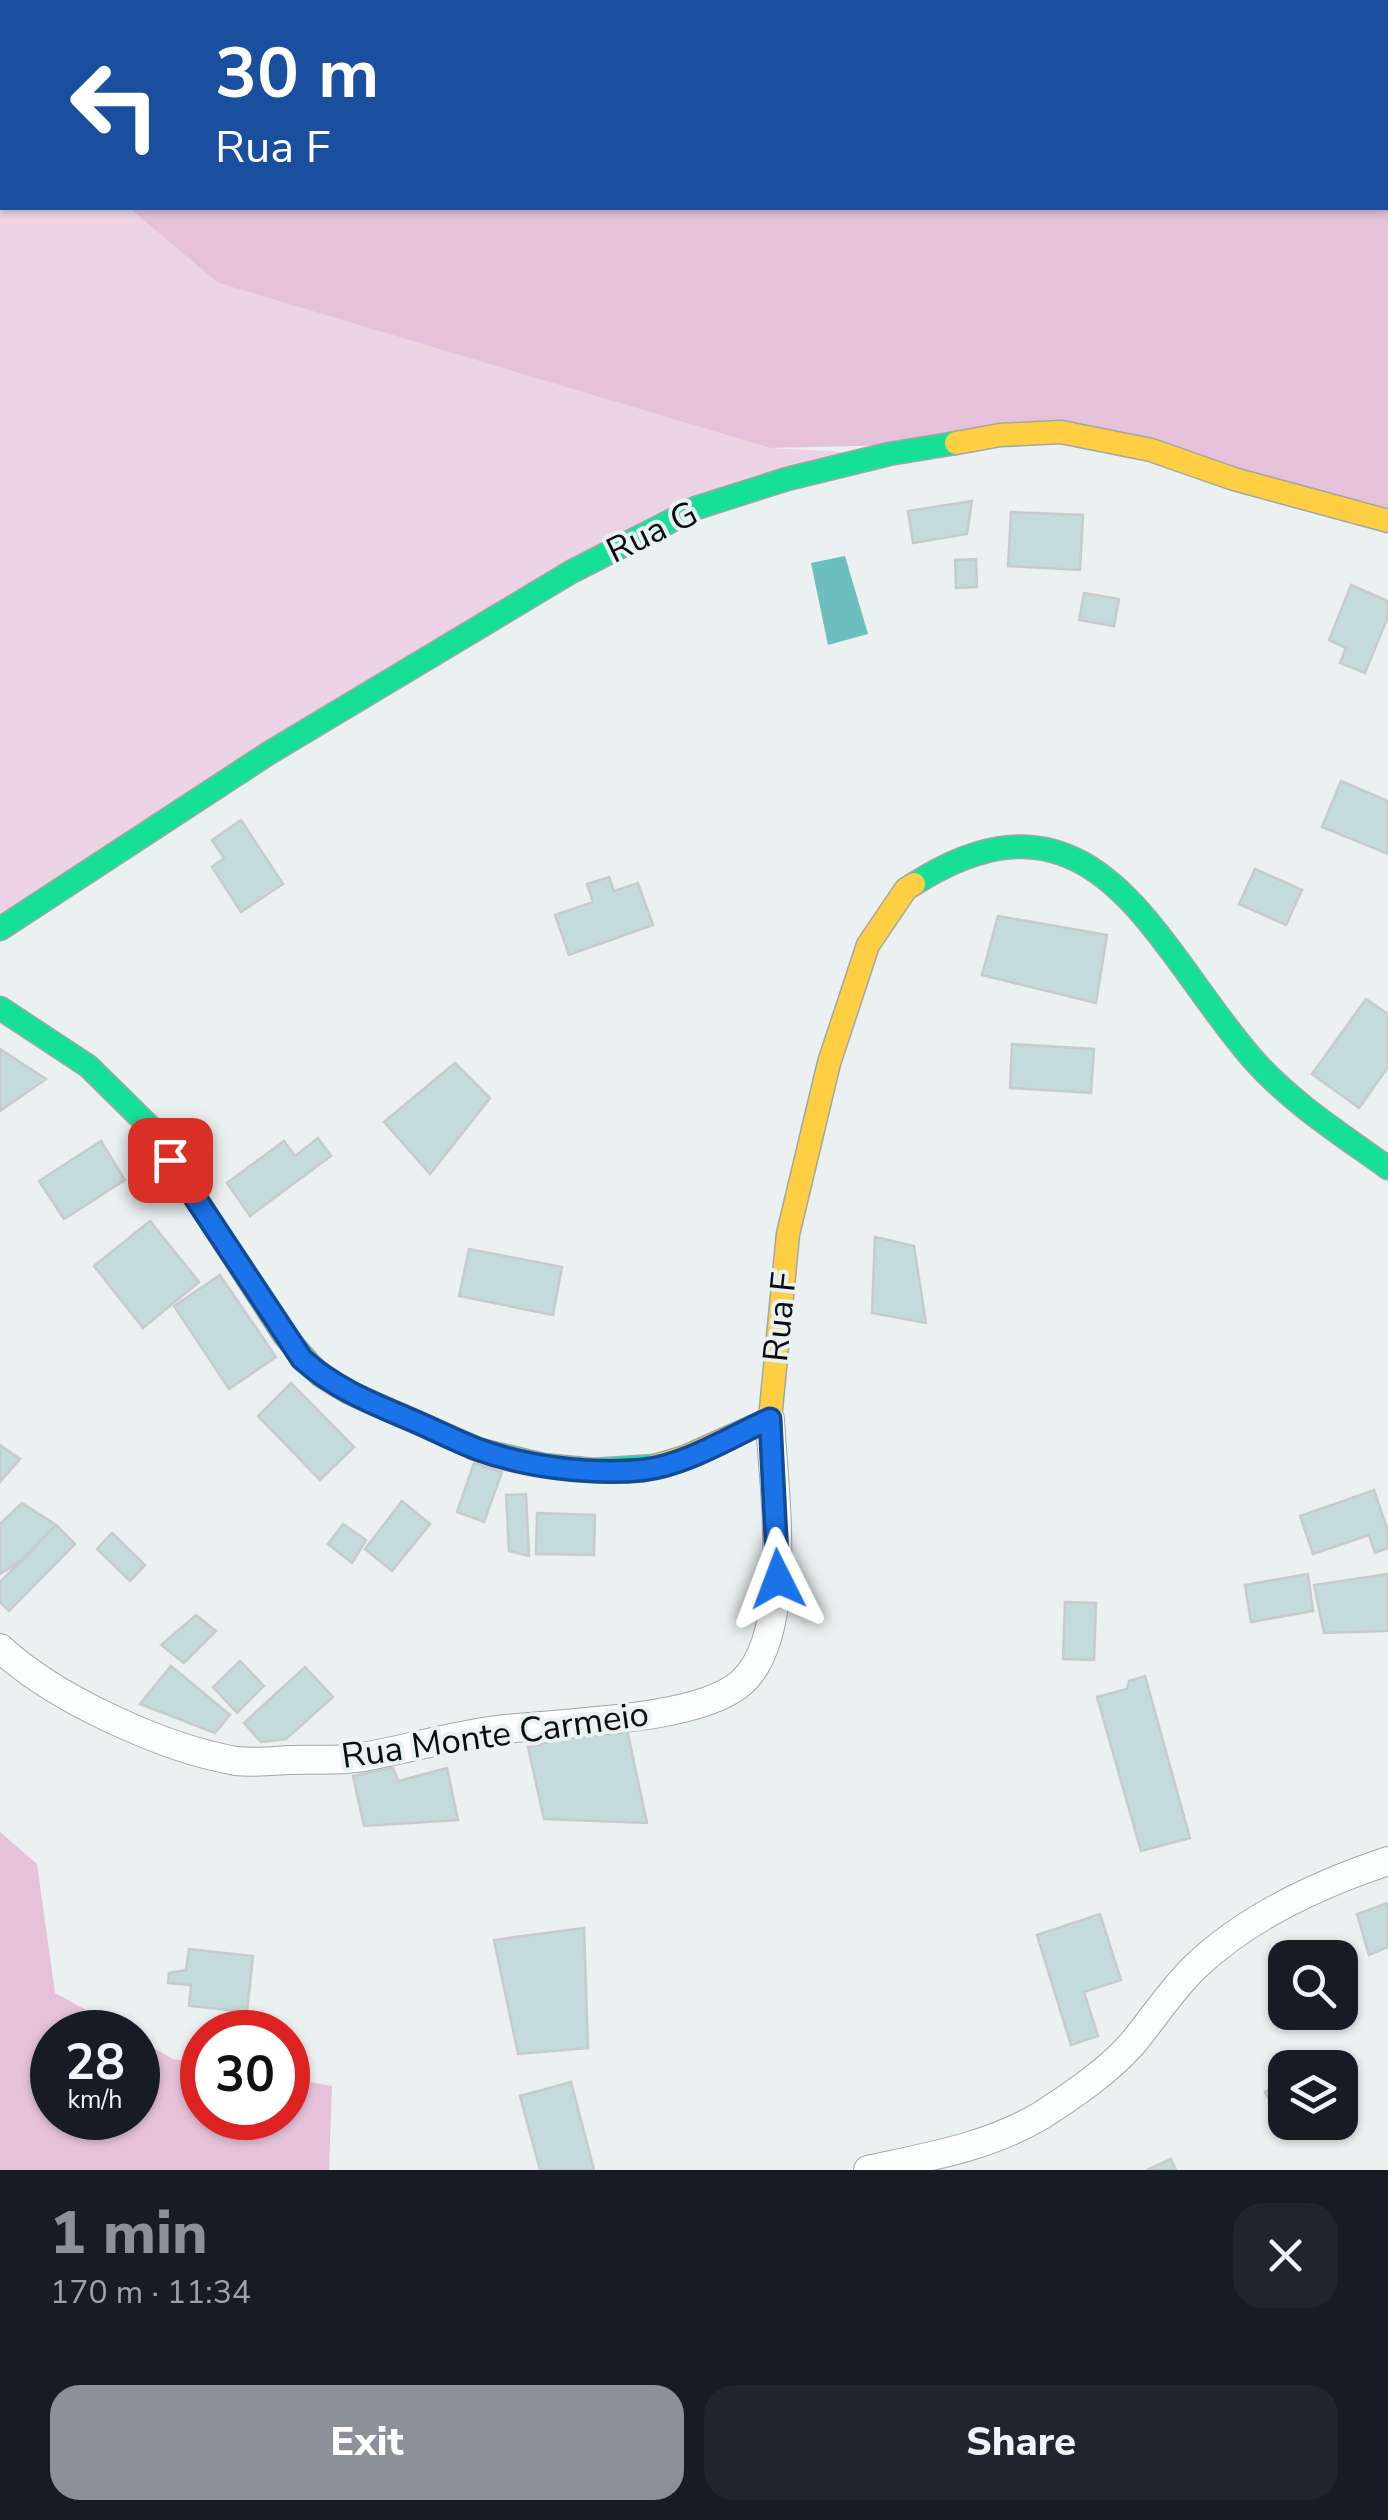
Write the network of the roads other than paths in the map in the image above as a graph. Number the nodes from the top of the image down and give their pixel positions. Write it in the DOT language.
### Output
graph roads {
  1 [pos="1388,521"];
  2 [pos="0,929"];
  3 [pos="0,1008"];
  4 [pos="1388,1168"];
  5 [pos="770,1419"];
  6 [pos="0,1648"];
  7 [pos="1388,1861"];
  8 [pos="868,2170"];
  1 -- 2 [label="street, Rua G"];
  3 -- 5 [label="street"];
  4 -- 5 [label="street, Rua F"];
  5 -- 6 [label="street, Rua Monte Carmeio"];
  7 -- 8 [label="street"];
}
